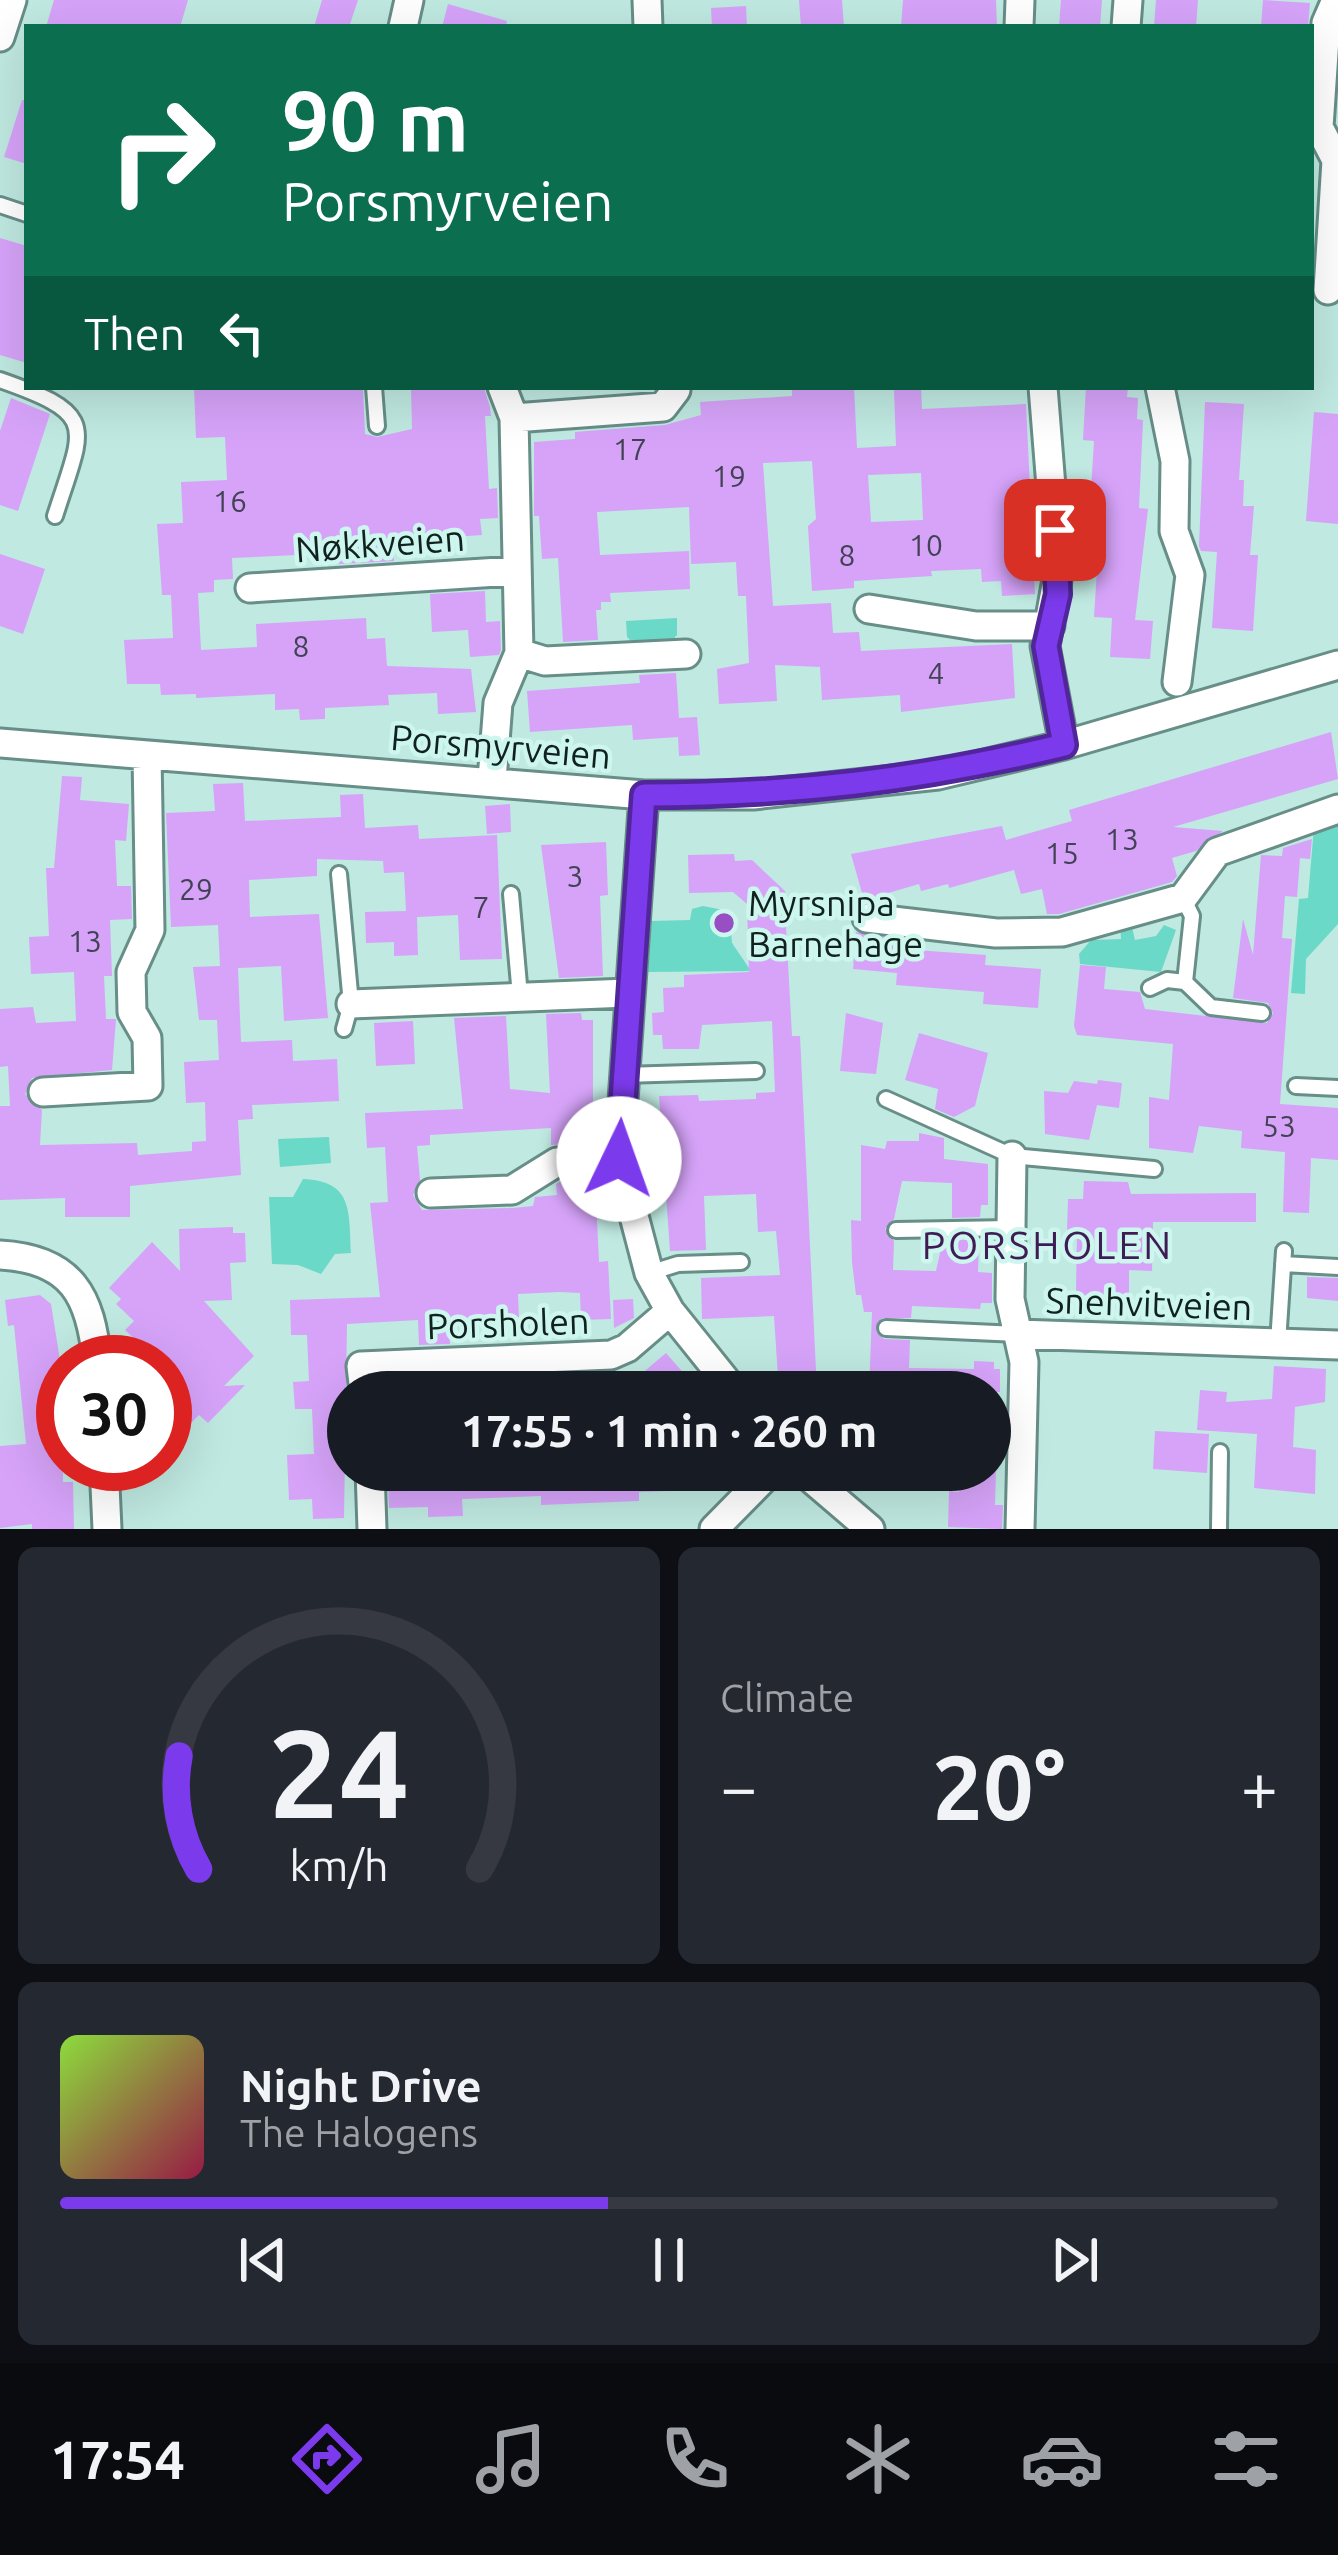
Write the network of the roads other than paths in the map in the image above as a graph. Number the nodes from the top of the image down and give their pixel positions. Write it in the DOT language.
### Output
graph roads {
  1 [pos="12,0"];
  2 [pos="1336,0"];
  3 [pos="0,37"];
  4 [pos="1326,290"];
  5 [pos="28,390"];
  6 [pos="374,390"];
  7 [pos="503,390"];
  8 [pos="676,390"];
  9 [pos="1043,390"];
  10 [pos="1161,390"];
  11 [pos="514,418"];
  12 [pos="376,426"];
  13 [pos="55,516"];
  14 [pos="514,571"];
  15 [pos="250,588"];
  16 [pos="869,610"];
  17 [pos="1050,626"];
  18 [pos="519,653"];
  19 [pos="686,654"];
  20 [pos="1338,665"];
  21 [pos="1177,682"];
  22 [pos="0,743"];
  23 [pos="1064,745"];
  24 [pos="147,754"];
  25 [pos="492,779"];
  26 [pos="644,795"];
  27 [pos="1338,809"];
  28 [pos="339,874"];
  29 [pos="511,893"];
  30 [pos="1184,898"];
  31 [pos="867,918"];
  32 [pos="1184,982"];
  33 [pos="1150,988"];
  34 [pos="628,993"];
  35 [pos="520,996"];
  36 [pos="1262,1012"];
  37 [pos="348,1017"];
  38 [pos="756,1071"];
  39 [pos="623,1075"];
  40 [pos="1296,1086"];
  41 [pos="1338,1088"];
  42 [pos="43,1092"];
  43 [pos="886,1099"];
  44 [pos="1012,1156"];
  45 [pos="619,1159"];
  46 [pos="1154,1169"];
  47 [pos="431,1193"];
  48 [pos="1010,1228"];
  49 [pos="896,1230"];
  50 [pos="0,1256"];
  51 [pos="741,1262"];
  52 [pos="1338,1267"];
  53 [pos="650,1273"];
  54 [pos="670,1311"];
  55 [pos="886,1328"];
  56 [pos="1018,1334"];
  57 [pos="94,1335"];
  58 [pos="1278,1343"];
  59 [pos="1338,1345"];
  60 [pos="362,1371"];
  61 [pos="718,1371"];
  62 [pos="1220,1452"];
  63 [pos="105,1491"];
  64 [pos="371,1491"];
  65 [pos="751,1491"];
  66 [pos="826,1491"];
  67 [pos="107,1529"];
  68 [pos="372,1529"];
  69 [pos="714,1529"];
  70 [pos="870,1529"];
  71 [pos="1020,1529"];
  72 [pos="1219,1529"];
  1 -- 3 [label="street"];
  2 -- 4 [label="street"];
  5 -- 13 [label="lane"];
  6 -- 12 [label="lane"];
  7 -- 11 [label="street, Nøkkveien"];
  8 -- 11 [label="street"];
  9 -- 17 [label="street"];
  10 -- 21 [label="street"];
  11 -- 14 [label="street, Nøkkveien"];
  14 -- 15 [label="street, Nøkkveien"];
  14 -- 18 [label="street, Nøkkveien"];
  16 -- 17 [label="street"];
  17 -- 23 [label="street"];
  18 -- 19 [label="street"];
  18 -- 25 [label="street, Nøkkveien"];
  20 -- 23 [label="street, Porsmyrveien"];
  22 -- 24 [label="street, Porsmyrveien"];
  23 -- 26 [label="street, Porsmyrveien"];
  24 -- 25 [label="street, Porsmyrveien"];
  24 -- 42 [label="street"];
  25 -- 26 [label="street, Porsmyrveien"];
  26 -- 34 [label="street"];
  27 -- 30 [label="street"];
  28 -- 37 [label="lane"];
  29 -- 35 [label="lane"];
  30 -- 31 [label="street"];
  30 -- 32 [label="lane"];
  32 -- 33 [label="lane"];
  32 -- 36 [label="lane"];
  34 -- 35 [label="street"];
  34 -- 39 [label="street"];
  35 -- 37 [label="street"];
  38 -- 39 [label="lane"];
  39 -- 45 [label="street"];
  40 -- 41 [label="lane"];
  43 -- 44 [label="lane"];
  44 -- 46 [label="lane"];
  44 -- 48 [label="street, Snehvitveien"];
  45 -- 47 [label="street"];
  45 -- 53 [label="street"];
  48 -- 49 [label="lane"];
  48 -- 56 [label="street, Snehvitveien"];
  50 -- 57 [label="street"];
  51 -- 53 [label="lane"];
  52 -- 58 [label="lane, Snehvitveien"];
  53 -- 54 [label="street"];
  54 -- 60 [label="street, Porsholen"];
  54 -- 61 [label="street"];
  55 -- 56 [label="lane"];
  56 -- 58 [label="street, Snehvitveien"];
  56 -- 71 [label="street, Snehvitveien"];
  58 -- 59 [label="street, Snehvitveien"];
  62 -- 72 [label="lane"];
  63 -- 67 [label="street"];
  64 -- 68 [label="street"];
  65 -- 69 [label="street"];
  66 -- 70 [label="street"];
}
